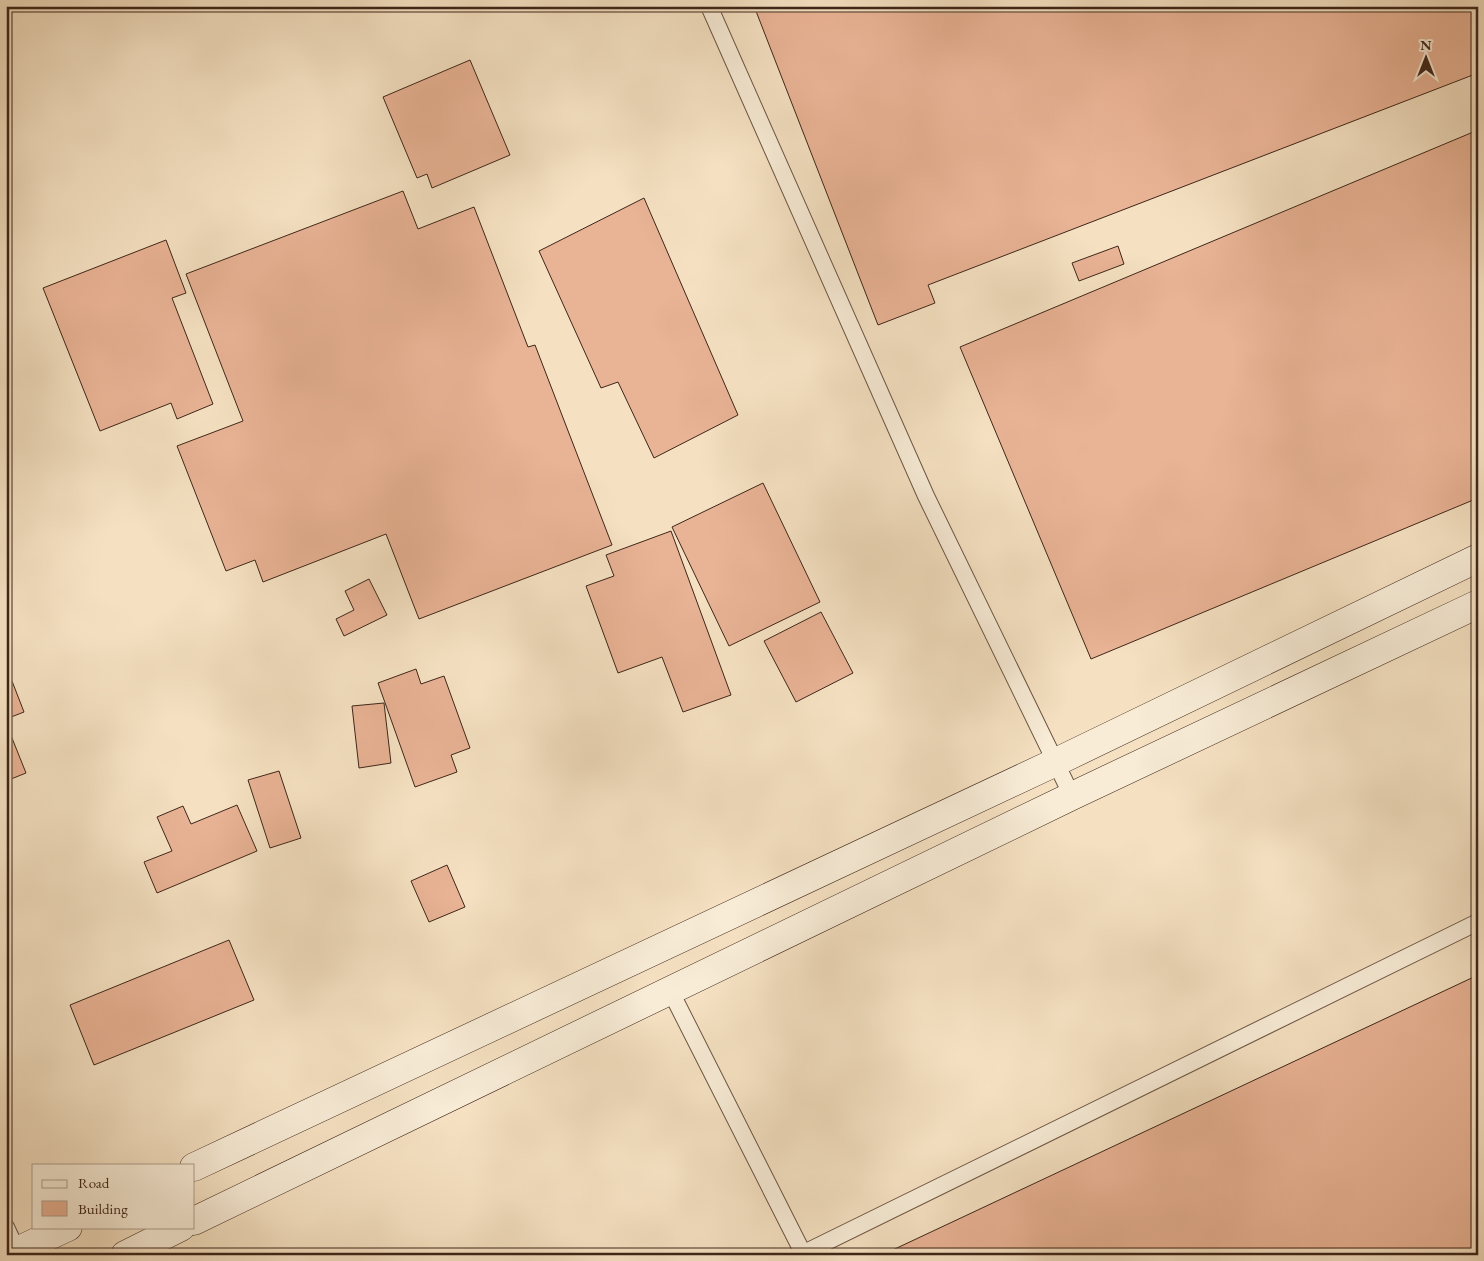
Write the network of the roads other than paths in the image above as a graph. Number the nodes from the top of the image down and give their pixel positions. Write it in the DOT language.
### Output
graph roads {
  1 [pos="709,6"];
  2 [pos="1478,558"];
  3 [pos="1478,604"];
  4 [pos="1056,762"];
  5 [pos="1072,796"];
  6 [pos="1478,922"];
  7 [pos="670,990"];
  8 [pos="195,1167"];
  9 [pos="195,1221"];
  10 [pos="6,1227"];
  11 [pos="66,1228"];
  12 [pos="179,1228"];
  13 [pos="18,1253"];
  14 [pos="803,1254"];
  15 [pos="125,1255"];
  1 -- 4 [label="lane"];
  2 -- 4 [label="street"];
  3 -- 5 [label="street"];
  4 -- 5 [label="lane"];
  4 -- 8 [label="street"];
  5 -- 7 [label="street"];
  6 -- 14 [label="lane"];
  7 -- 9 [label="street"];
  7 -- 14 [label="lane"];
  10 -- 13 [label="lane"];
  11 -- 13 [label="street"];
  12 -- 15 [label="street"];
}
